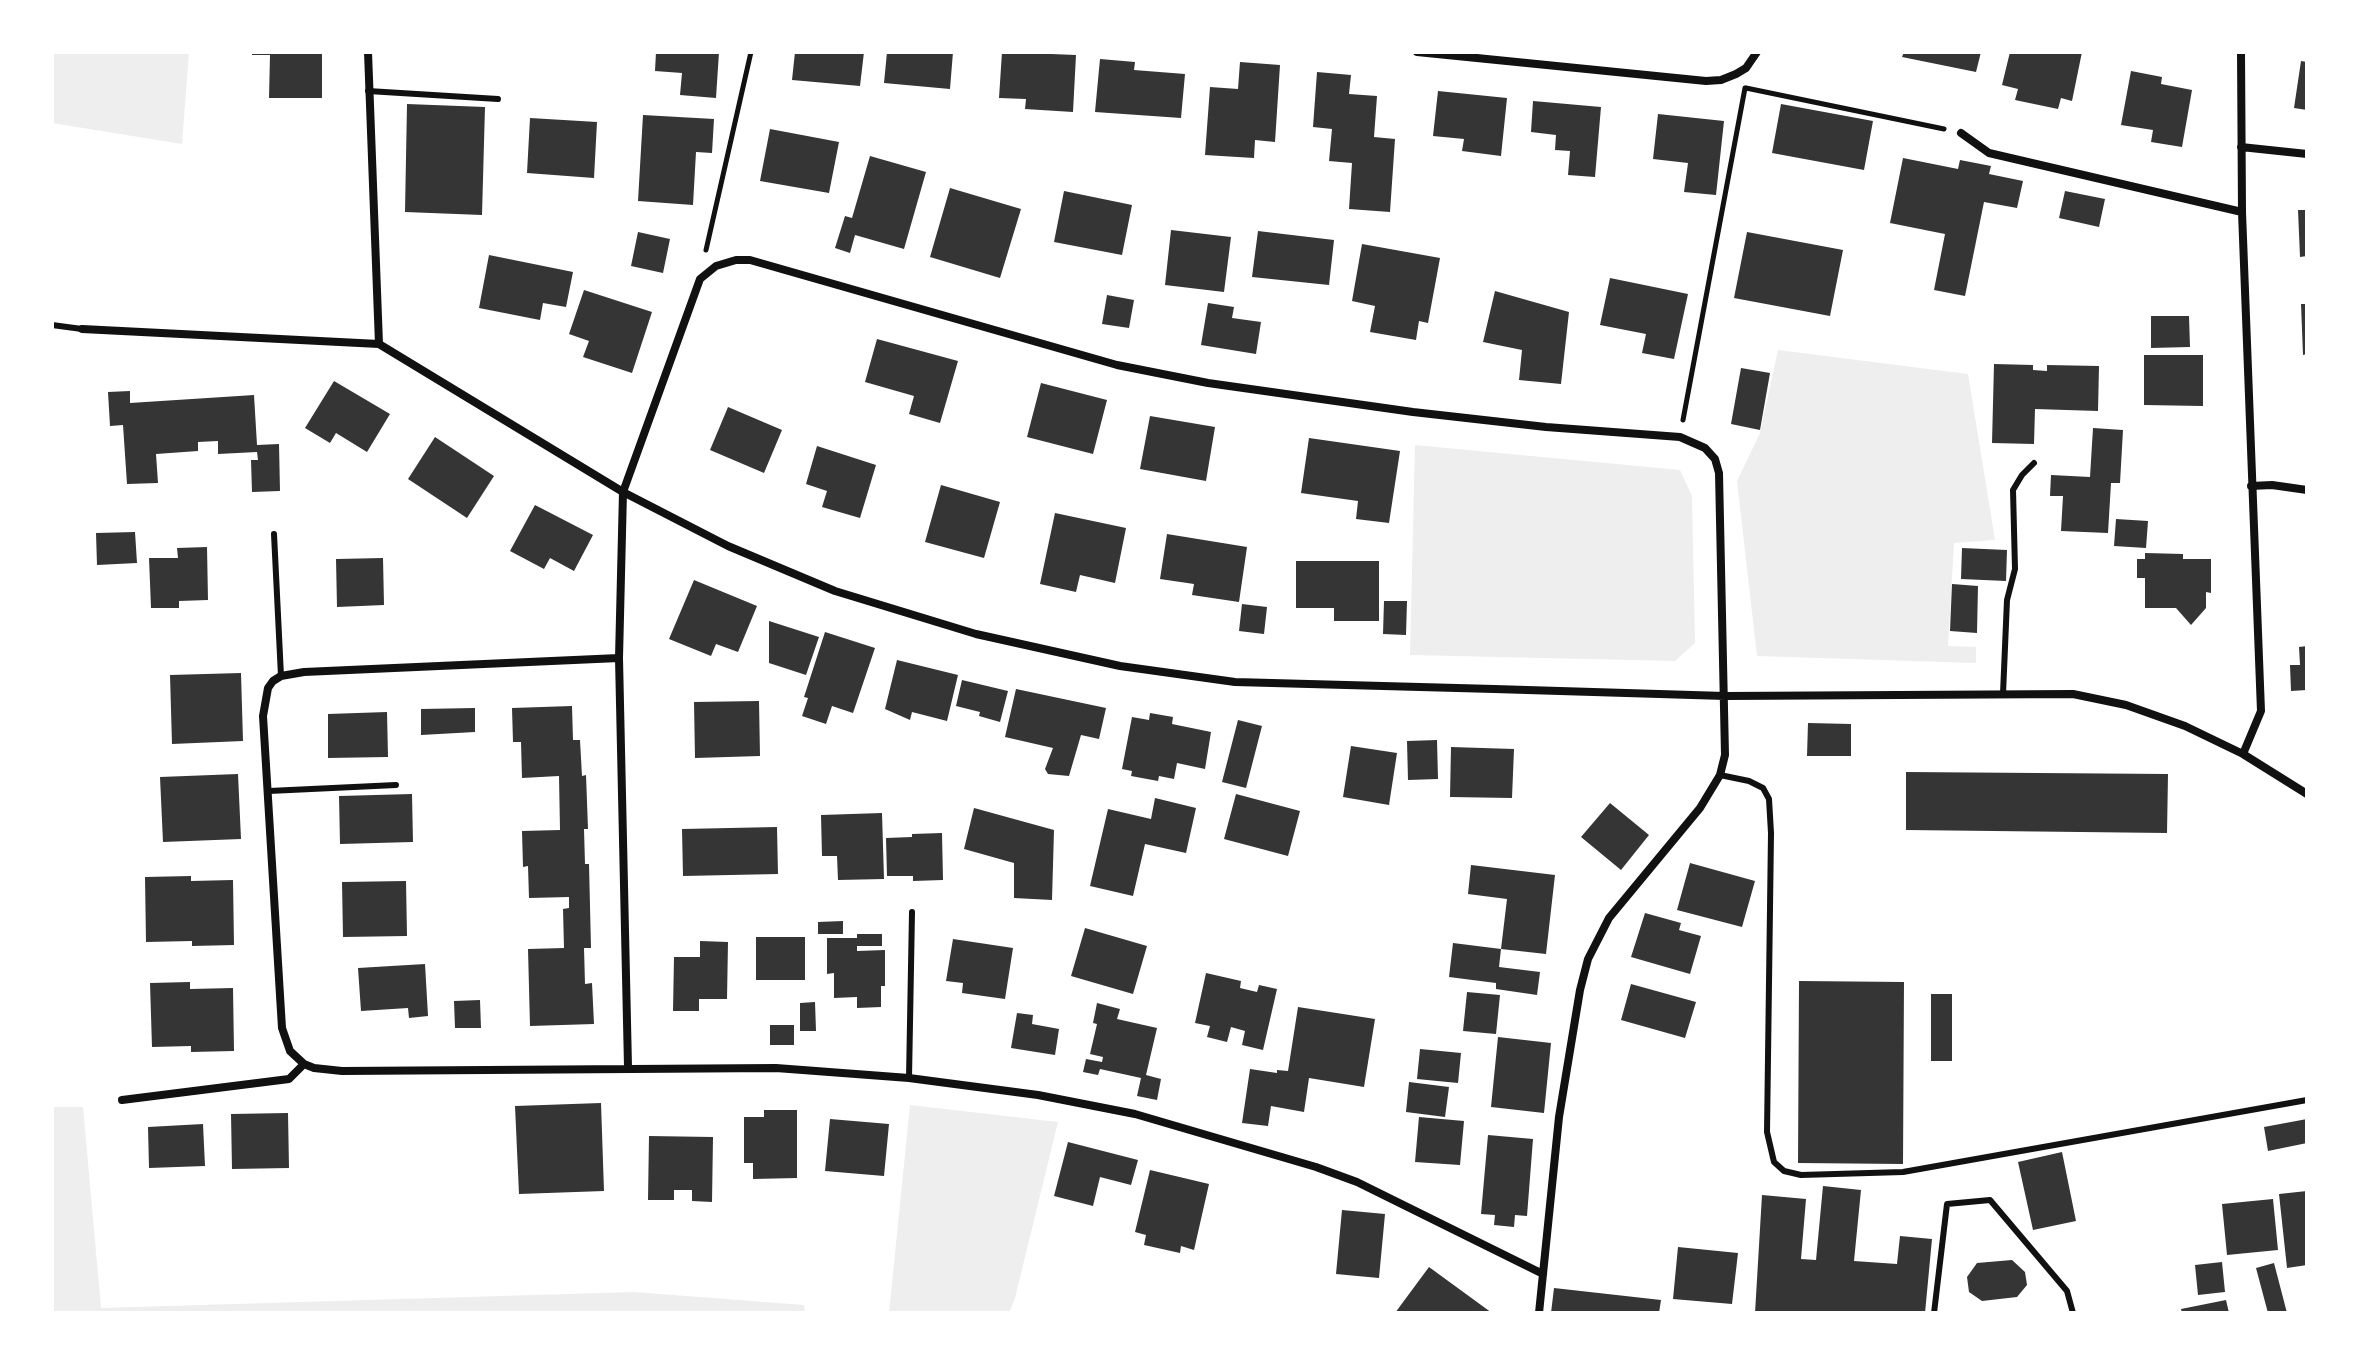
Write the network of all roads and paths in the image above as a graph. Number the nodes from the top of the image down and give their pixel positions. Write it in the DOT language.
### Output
graph roads {
  1 [pos="368,52"];
  2 [pos="751,52"];
  3 [pos="1417,52"];
  4 [pos="1757,52"];
  5 [pos="2241,52"];
  6 [pos="1736,74"];
  7 [pos="1745,88"];
  8 [pos="368,91"];
  9 [pos="498,99"];
  10 [pos="1961,133"];
  11 [pos="2241,147"];
  12 [pos="2307,154"];
  13 [pos="2242,212"];
  14 [pos="700,279"];
  15 [pos="52,325"];
  16 [pos="82,329"];
  17 [pos="379,344"];
  18 [pos="1680,437"];
  19 [pos="2034,463"];
  20 [pos="2251,486"];
  21 [pos="2307,490"];
  22 [pos="623,492"];
  23 [pos="274,534"];
  24 [pos="619,658"];
  25 [pos="281,676"];
  26 [pos="2003,694"];
  27 [pos="1725,696"];
  28 [pos="2243,754"];
  29 [pos="1720,775"];
  30 [pos="396,785"];
  31 [pos="269,791"];
  32 [pos="2307,794"];
  33 [pos="912,912"];
  34 [pos="304,1064"];
  35 [pos="628,1067"];
  36 [pos="909,1078"];
  37 [pos="122,1100"];
  38 [pos="2307,1100"];
  39 [pos="1543,1274"];
  40 [pos="1539,1313"];
  41 [pos="1934,1313"];
  42 [pos="2073,1313"];
  1 -- 8 [label="street"];
  2 -- 14 [label="path"];
  3 -- 6 [label="street"];
  4 -- 6 [label="street"];
  5 -- 11 [label="street"];
  6 -- 7 [label="path"];
  7 -- 10 [label="path"];
  7 -- 18 [label="path"];
  8 -- 9 [label="lane"];
  8 -- 17 [label="street"];
  10 -- 13 [label="street"];
  11 -- 12 [label="street"];
  11 -- 13 [label="street"];
  13 -- 20 [label="street"];
  14 -- 18 [label="street"];
  14 -- 22 [label="street"];
  15 -- 16 [label="lane"];
  16 -- 17 [label="street"];
  17 -- 22 [label="street"];
  18 -- 27 [label="street"];
  19 -- 26 [label="lane"];
  20 -- 21 [label="street"];
  20 -- 28 [label="street"];
  22 -- 24 [label="street"];
  22 -- 27 [label="street"];
  23 -- 25 [label="lane"];
  24 -- 25 [label="street"];
  24 -- 35 [label="street"];
  25 -- 31 [label="street"];
  26 -- 27 [label="street"];
  26 -- 28 [label="street"];
  27 -- 29 [label="street"];
  28 -- 32 [label="street"];
  29 -- 38 [label="lane"];
  29 -- 39 [label="street"];
  30 -- 31 [label="lane"];
  31 -- 34 [label="street"];
  33 -- 36 [label="lane"];
  34 -- 35 [label="street"];
  34 -- 37 [label="street"];
  35 -- 36 [label="street"];
  36 -- 39 [label="street"];
  39 -- 40 [label="street"];
  41 -- 42 [label="lane"];
}
